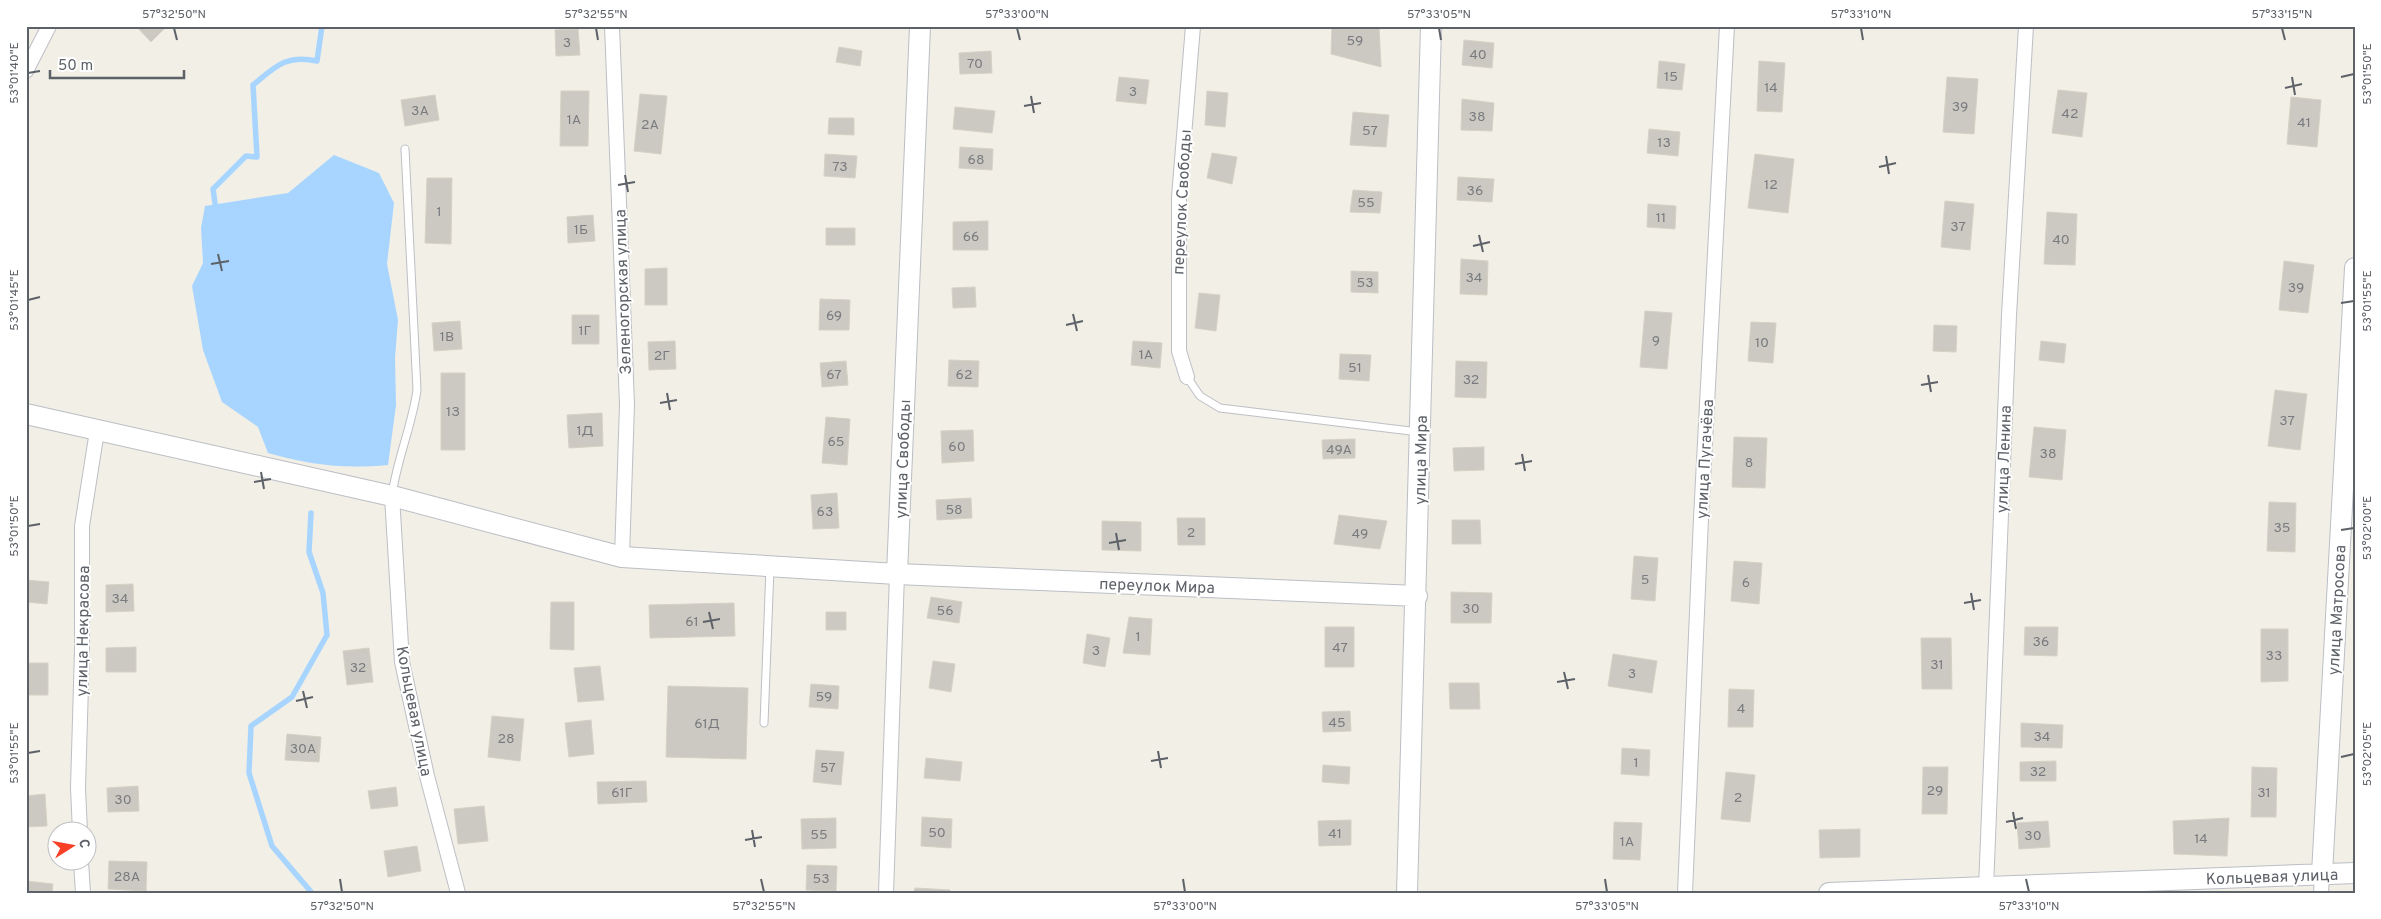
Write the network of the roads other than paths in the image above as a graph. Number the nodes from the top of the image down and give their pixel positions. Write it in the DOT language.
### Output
graph roads {
  1 [pos="49,26"];
  2 [pos="612,26"];
  3 [pos="920,26"];
  4 [pos="1193,26"];
  5 [pos="1431,26"];
  6 [pos="1727,26"];
  7 [pos="2026,26"];
  8 [pos="26,71"];
  9 [pos="405,149"];
  10 [pos="2355,268"];
  11 [pos="2353,324"];
  12 [pos="1187,377"];
  13 [pos="26,414"];
  14 [pos="97,431"];
  15 [pos="1421,432"];
  16 [pos="392,496"];
  17 [pos="622,557"];
  18 [pos="770,566"];
  19 [pos="897,574"];
  20 [pos="1417,596"];
  21 [pos="764,723"];
  22 [pos="80,822"];
  23 [pos="82,872"];
  24 [pos="2355,872"];
  25 [pos="2322,883"];
  26 [pos="1986,890"];
  27 [pos="83,893"];
  28 [pos="458,893"];
  29 [pos="886,893"];
  30 [pos="1407,893"];
  31 [pos="1685,893"];
  32 [pos="1830,893"];
  1 -- 8 [label="street"];
  2 -- 17 [label="street, Зеленогорская улица"];
  3 -- 19 [label="street, улица Свободы"];
  4 -- 12 [label="street, переулок Свободы"];
  5 -- 15 [label="street, улица Мира"];
  6 -- 31 [label="street, улица Пугачёва"];
  7 -- 26 [label="street, улица Ленина"];
  9 -- 16 [label="lane"];
  10 -- 11 [label="street, улица Матросова"];
  11 -- 25 [label="street, улица Матросова"];
  12 -- 15 [label="lane"];
  13 -- 14 [label="street, переулок Мира"];
  14 -- 16 [label="street, переулок Мира"];
  14 -- 22 [label="street, улица Некрасова"];
  15 -- 20 [label="street, улица Мира"];
  16 -- 17 [label="street, переулок Мира"];
  16 -- 28 [label="street, Кольцевая улица"];
  17 -- 18 [label="street, переулок Мира"];
  18 -- 19 [label="street, переулок Мира"];
  18 -- 21 [label="lane"];
  19 -- 20 [label="street, переулок Мира"];
  19 -- 29 [label="street, улица Свободы"];
  20 -- 30 [label="street, улица Мира"];
  23 -- 27 [label="street"];
  24 -- 25 [label="street, Кольцевая улица"];
  25 -- 26 [label="street, Кольцевая улица"];
  26 -- 32 [label="street, Кольцевая улица"];
}
